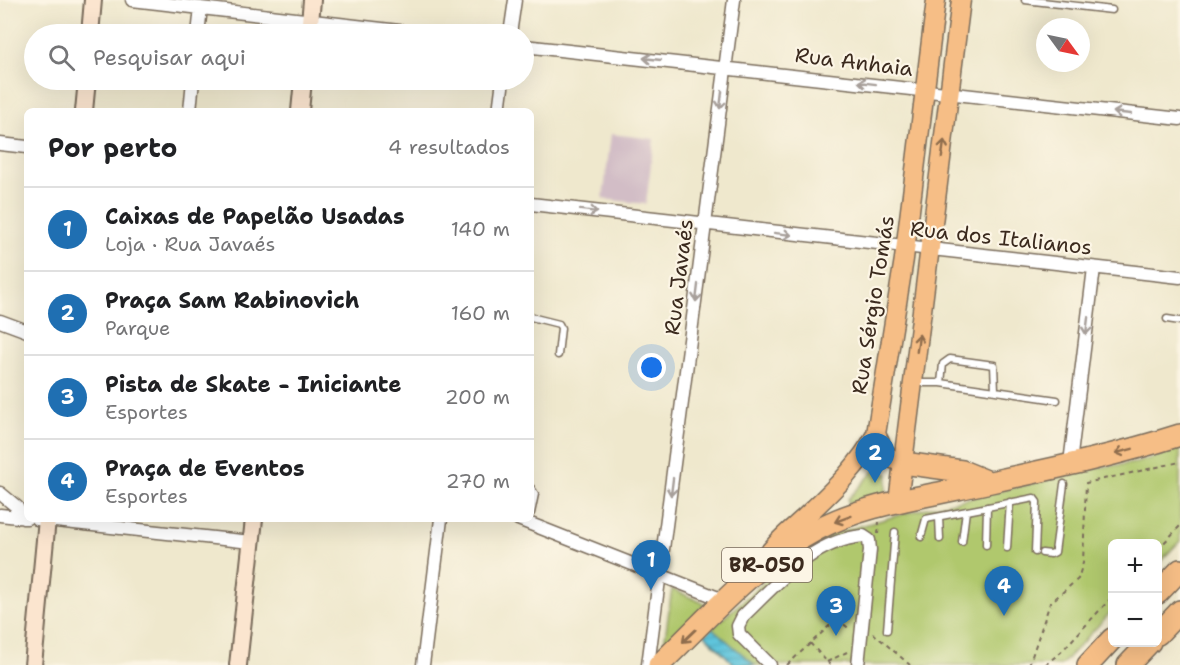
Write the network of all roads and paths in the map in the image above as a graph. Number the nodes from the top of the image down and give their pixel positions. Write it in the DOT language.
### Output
graph roads {
  1 [pos="93,0"];
  2 [pos="132,0"];
  3 [pos="312,0"];
  4 [pos="515,0"];
  5 [pos="734,0"];
  6 [pos="936,0"];
  7 [pos="961,0"];
  8 [pos="1025,0"];
  9 [pos="201,8"];
  10 [pos="1112,10"];
  11 [pos="91,24"];
  12 [pos="199,24"];
  13 [pos="288,24"];
  14 [pos="310,24"];
  15 [pos="511,24"];
  16 [pos="534,46"];
  17 [pos="726,66"];
  18 [pos="86,90"];
  19 [pos="192,90"];
  20 [pos="302,90"];
  21 [pos="502,90"];
  22 [pos="925,90"];
  23 [pos="951,93"];
  24 [pos="84,108"];
  25 [pos="190,108"];
  26 [pos="300,108"];
  27 [pos="499,108"];
  28 [pos="1180,119"];
  29 [pos="0,144"];
  30 [pos="24,147"];
  31 [pos="534,204"];
  32 [pos="706,225"];
  33 [pos="906,247"];
  34 [pos="930,249"];
  35 [pos="1094,268"];
  36 [pos="1180,277"];
  37 [pos="534,318"];
  38 [pos="1167,319"];
  39 [pos="0,321"];
  40 [pos="1180,321"];
  41 [pos="24,328"];
  42 [pos="558,355"];
  43 [pos="912,383"];
  44 [pos="940,383"];
  45 [pos="995,390"];
  46 [pos="1057,400"];
  47 [pos="876,434"];
  48 [pos="1180,435"];
  49 [pos="1180,462"];
  50 [pos="903,463"];
  51 [pos="1070,464"];
  52 [pos="989,482"];
  53 [pos="1064,484"];
  54 [pos="0,493"];
  55 [pos="898,502"];
  56 [pos="1010,502"];
  57 [pos="987,507"];
  58 [pos="966,511"];
  59 [pos="0,515"];
  60 [pos="24,517"];
  61 [pos="939,517"];
  62 [pos="24,518"];
  63 [pos="43,522"];
  64 [pos="70,522"];
  65 [pos="254,522"];
  66 [pos="441,522"];
  67 [pos="534,522"];
  68 [pos="1180,526"];
  69 [pos="895,532"];
  70 [pos="921,537"];
  71 [pos="940,539"];
  72 [pos="251,542"];
  73 [pos="962,542"];
  74 [pos="1162,545"];
  75 [pos="986,546"];
  76 [pos="1007,548"];
  77 [pos="1180,570"];
  78 [pos="758,572"];
  79 [pos="661,573"];
  80 [pos="1162,589"];
  81 [pos="866,592"];
  82 [pos="726,601"];
  83 [pos="1108,602"];
  84 [pos="1180,611"];
  85 [pos="837,619"];
  86 [pos="887,630"];
  87 [pos="1162,630"];
  88 [pos="861,633"];
  89 [pos="810,643"];
  90 [pos="1108,644"];
  91 [pos="1145,647"];
  92 [pos="829,664"];
  93 [pos="33,665"];
  94 [pos="237,665"];
  95 [pos="423,665"];
  96 [pos="648,665"];
  97 [pos="659,665"];
  98 [pos="770,665"];
  99 [pos="787,665"];
  100 [pos="858,665"];
  101 [pos="910,665"];
  102 [pos="1029,665"];
  103 [pos="1045,665"];
  104 [pos="1088,665"];
  105 [pos="1128,665"];
  1 -- 11 [label="street"];
  2 -- 9 [label="street"];
  3 -- 14 [label="street"];
  4 -- 15 [label="street"];
  5 -- 17 [label="street, Rua Javaés"];
  6 -- 22 [label="main road, Rua Sérgio Tomás"];
  7 -- 23 [label="main road"];
  8 -- 10 [label="lane"];
  9 -- 12 [label="street"];
  9 -- 13 [label="street"];
  17 -- 16 [label="street, Rua Anhaia, one-way"];
  22 -- 17 [label="street, Rua Anhaia, one-way"];
  17 -- 32 [label="street, Rua Javaés, one-way"];
  18 -- 24 [label="street"];
  19 -- 25 [label="street"];
  20 -- 26 [label="street"];
  21 -- 27 [label="street"];
  22 -- 23 [label="street, Rua Anhaia"];
  22 -- 33 [label="main road, Rua Sérgio Tomás"];
  28 -- 23 [label="street, Rua Anhaia, one-way"];
  34 -- 23 [label="main road, one-way"];
  29 -- 30 [label="street"];
  31 -- 32 [label="street, Rua dos Italianos, one-way"];
  32 -- 33 [label="street, Rua dos Italianos, one-way"];
  32 -- 79 [label="street, Rua Javaés, one-way"];
  33 -- 34 [label="street, Rua dos Italianos"];
  33 -- 47 [label="main road, Rua Sérgio Tomás"];
  34 -- 35 [label="street, Rua dos Italianos"];
  43 -- 34 [label="main road, one-way"];
  35 -- 36 [label="street, Rua dos Italianos"];
  35 -- 51 [label="street, one-way"];
  37 -- 42 [label="lane"];
  38 -- 40 [label="lane"];
  39 -- 41 [label="street"];
  43 -- 44 [label="lane"];
  43 -- 50 [label="main road"];
  44 -- 45 [label="lane"];
  44 -- 45 [label="lane"];
  45 -- 46 [label="lane"];
  47 -- 50 [label="main road"];
  47 -- 78 [label="main road, Rua Sérgio Tomás"];
  48 -- 51 [label="highway, BR-050, one-way"];
  49 -- 102 [label="path"];
  50 -- 52 [label="highway"];
  50 -- 55 [label="main road"];
  51 -- 52 [label="highway, BR-050"];
  52 -- 55 [label="highway, BR-050"];
  53 -- 56 [label="lane"];
  54 -- 60 [label="street"];
  55 -- 78 [label="highway, BR-050, one-way"];
  56 -- 57 [label="lane"];
  56 -- 76 [label="lane"];
  57 -- 58 [label="lane"];
  57 -- 75 [label="lane"];
  58 -- 61 [label="lane"];
  58 -- 73 [label="lane"];
  59 -- 62 [label="street"];
  61 -- 70 [label="lane"];
  61 -- 71 [label="lane"];
  63 -- 93 [label="street"];
  64 -- 72 [label="street"];
  65 -- 72 [label="street"];
  66 -- 95 [label="street"];
  67 -- 79 [label="street"];
  68 -- 74 [label="path"];
  69 -- 86 [label="lane"];
  72 -- 94 [label="street"];
  77 -- 80 [label="highway"];
  78 -- 82 [label="highway, BR-050"];
  79 -- 82 [label="street"];
  79 -- 96 [label="street, Rua Javaés"];
  81 -- 85 [label="path"];
  81 -- 88 [label="street"];
  81 -- 98 [label="street"];
  82 -- 97 [label="highway, BR-050, one-way"];
  83 -- 103 [label="path"];
  84 -- 87 [label="highway"];
  85 -- 88 [label="path"];
  85 -- 89 [label="path"];
  88 -- 92 [label="path"];
  88 -- 100 [label="street"];
  88 -- 101 [label="path"];
  89 -- 92 [label="path"];
  89 -- 99 [label="path"];
  90 -- 104 [label="highway"];
  91 -- 105 [label="highway"];
}
